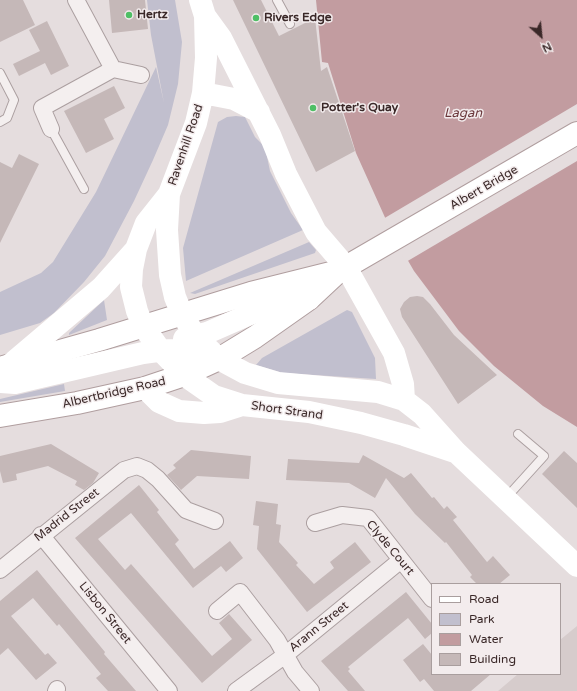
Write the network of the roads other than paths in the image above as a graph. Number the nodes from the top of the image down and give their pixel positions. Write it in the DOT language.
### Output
graph roads {
  1 [pos="76,0"];
  2 [pos="277,0"];
  3 [pos="202,8"];
  4 [pos="290,24"];
  5 [pos="113,69"];
  6 [pos="0,73"];
  7 [pos="141,75"];
  8 [pos="203,93"];
  9 [pos="259,112"];
  10 [pos="0,122"];
  11 [pos="51,129"];
  12 [pos="577,133"];
  13 [pos="84,189"];
  14 [pos="169,194"];
  15 [pos="390,242"];
  16 [pos="136,249"];
  17 [pos="343,269"];
  18 [pos="309,298"];
  19 [pos="182,314"];
  20 [pos="144,326"];
  21 [pos="196,337"];
  22 [pos="160,351"];
  23 [pos="219,359"];
  24 [pos="3,372"];
  25 [pos="184,375"];
  26 [pos="145,388"];
  27 [pos="404,400"];
  28 [pos="242,405"];
  29 [pos="0,416"];
  30 [pos="518,434"];
  31 [pos="456,452"];
  32 [pos="506,498"];
  33 [pos="215,521"];
  34 [pos="315,523"];
  35 [pos="41,535"];
  36 [pos="401,560"];
  37 [pos="577,566"];
  38 [pos="0,570"];
  39 [pos="431,598"];
  40 [pos="217,611"];
  41 [pos="284,656"];
  42 [pos="169,691"];
  43 [pos="236,691"];
  44 [pos="311,691"];
  1 -- 5 [label="street"];
  2 -- 4 [label="lane"];
  3 -- 8 [label="main road, Ravenhill Road"];
  3 -- 9 [label="main road"];
  5 -- 7 [label="street"];
  5 -- 11 [label="street"];
  6 -- 10 [label="lane"];
  8 -- 9 [label="main road"];
  8 -- 14 [label="main road, Ravenhill Road"];
  9 -- 17 [label="main road"];
  11 -- 13 [label="lane"];
  12 -- 15 [label="main road, Albert Bridge"];
  14 -- 16 [label="main road, Ravenhill Road"];
  14 -- 19 [label="main road, Ravenhill Road"];
  15 -- 17 [label="main road, Albertbridge Road"];
  16 -- 20 [label="main road, Ravenhill Road"];
  16 -- 24 [label="main road"];
  17 -- 18 [label="main road, Albertbridge Road"];
  17 -- 19 [label="main road, Albertbridge Road"];
  17 -- 27 [label="main road"];
  18 -- 21 [label="main road"];
  18 -- 23 [label="main road, Albertbridge Road"];
  19 -- 20 [label="main road, Albertbridge Road"];
  19 -- 21 [label="main road, Ravenhill Road"];
  20 -- 21 [label="main road"];
  20 -- 22 [label="main road, Short Strand"];
  20 -- 24 [label="main road, Albertbridge Road"];
  21 -- 23 [label="main road, Ravenhill Road"];
  22 -- 23 [label="main road"];
  22 -- 24 [label="main road"];
  22 -- 25 [label="main road, Short Strand"];
  23 -- 25 [label="main road, Albertbridge Road"];
  23 -- 27 [label="main road, Short Strand"];
  25 -- 26 [label="main road, Albertbridge Road"];
  25 -- 28 [label="main road, Short Strand"];
  26 -- 28 [label="main road"];
  26 -- 29 [label="main road, Albertbridge Road"];
  27 -- 31 [label="main road, Short Strand"];
  28 -- 31 [label="main road, Short Strand"];
  30 -- 32 [label="lane"];
  31 -- 32 [label="main road, Short Strand"];
  32 -- 37 [label="main road, Short Strand"];
  33 -- 35 [label="street, Madrid Street"];
  34 -- 36 [label="street, Clyde Court"];
  35 -- 38 [label="street, Madrid Street"];
  35 -- 42 [label="street, Lisbon Street"];
  36 -- 39 [label="street, Clyde Court"];
  36 -- 41 [label="street, Arann Street"];
  40 -- 41 [label="street"];
  41 -- 43 [label="street, Arann Street"];
  41 -- 44 [label="street"];
}
